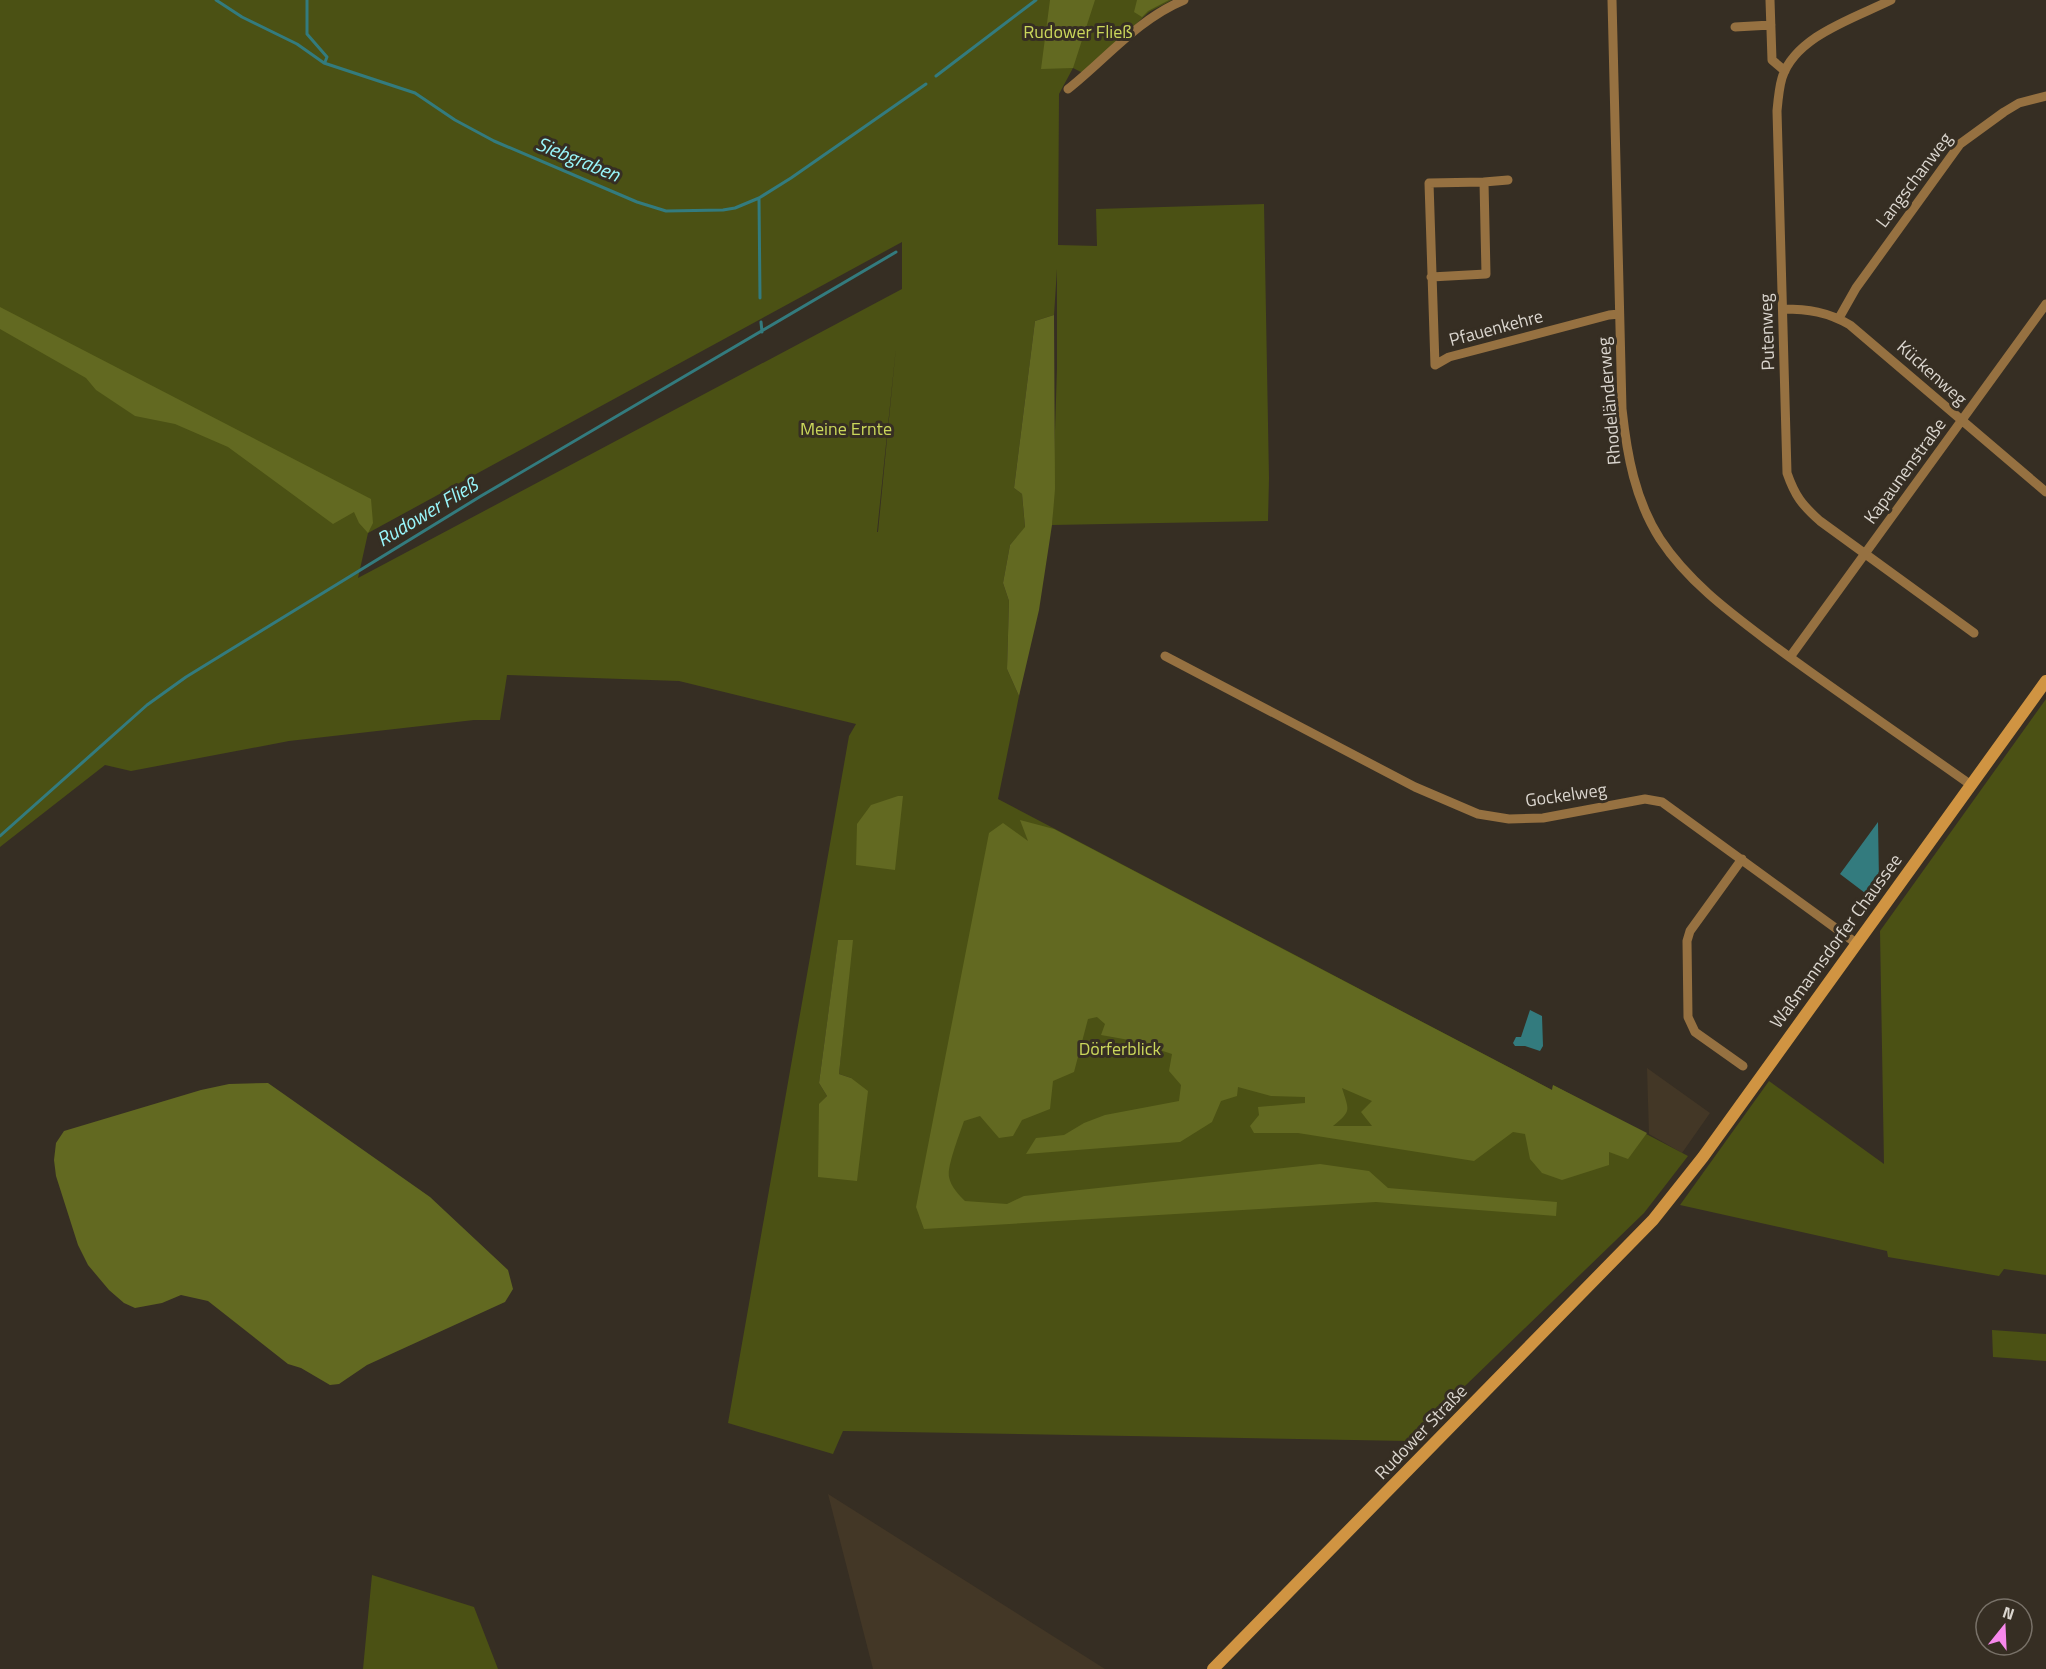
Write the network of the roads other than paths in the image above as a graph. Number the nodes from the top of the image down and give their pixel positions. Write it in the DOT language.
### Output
graph roads {
  1 [pos="1184,0"];
  2 [pos="1612,0"];
  3 [pos="1770,0"];
  4 [pos="1891,0"];
  5 [pos="1771,25"];
  6 [pos="1735,27"];
  7 [pos="1785,71"];
  8 [pos="1068,89"];
  9 [pos="2046,96"];
  10 [pos="1508,180"];
  11 [pos="1484,182"];
  12 [pos="1431,277"];
  13 [pos="2046,304"];
  14 [pos="1783,309"];
  15 [pos="1619,314"];
  16 [pos="1839,318"];
  17 [pos="1961,421"];
  18 [pos="2046,492"];
  19 [pos="1866,553"];
  20 [pos="1974,633"];
  21 [pos="1165,656"];
  22 [pos="1790,657"];
  23 [pos="2046,681"];
  24 [pos="1971,785"];
  25 [pos="1742,859"];
  26 [pos="1856,943"];
  27 [pos="1743,1066"];
  28 [pos="1653,1220"];
  29 [pos="1213,1669"];
  1 -- 8 [label="street"];
  2 -- 15 [label="street, Rhodeländerweg"];
  3 -- 5 [label="street"];
  4 -- 7 [label="street, Putenweg"];
  5 -- 6 [label="street"];
  5 -- 7 [label="street"];
  7 -- 14 [label="street, Putenweg"];
  9 -- 16 [label="street, Langschanweg"];
  10 -- 11 [label="street"];
  11 -- 12 [label="street"];
  11 -- 12 [label="street, Pfauenkehre"];
  12 -- 15 [label="street, Pfauenkehre"];
  13 -- 17 [label="street, Kapaunenstraße"];
  14 -- 16 [label="street, Kückenweg"];
  14 -- 19 [label="street, Putenweg"];
  15 -- 22 [label="street, Rhodeländerweg"];
  16 -- 17 [label="street, Kückenweg"];
  17 -- 18 [label="street, Kückenweg"];
  17 -- 19 [label="street, Kapaunenstraße"];
  19 -- 20 [label="street, Putenweg"];
  19 -- 22 [label="street, Kapaunenstraße"];
  21 -- 25 [label="street, Gockelweg"];
  22 -- 24 [label="street, Rhodeländerweg"];
  23 -- 24 [label="street, Waßmannsdorfer Chaussee"];
  24 -- 26 [label="street, Waßmannsdorfer Chaussee"];
  25 -- 26 [label="street, Gockelweg"];
  25 -- 27 [label="street"];
  26 -- 28 [label="street, Waßmannsdorfer Chaussee"];
  28 -- 29 [label="street, Rudower Straße"];
}
